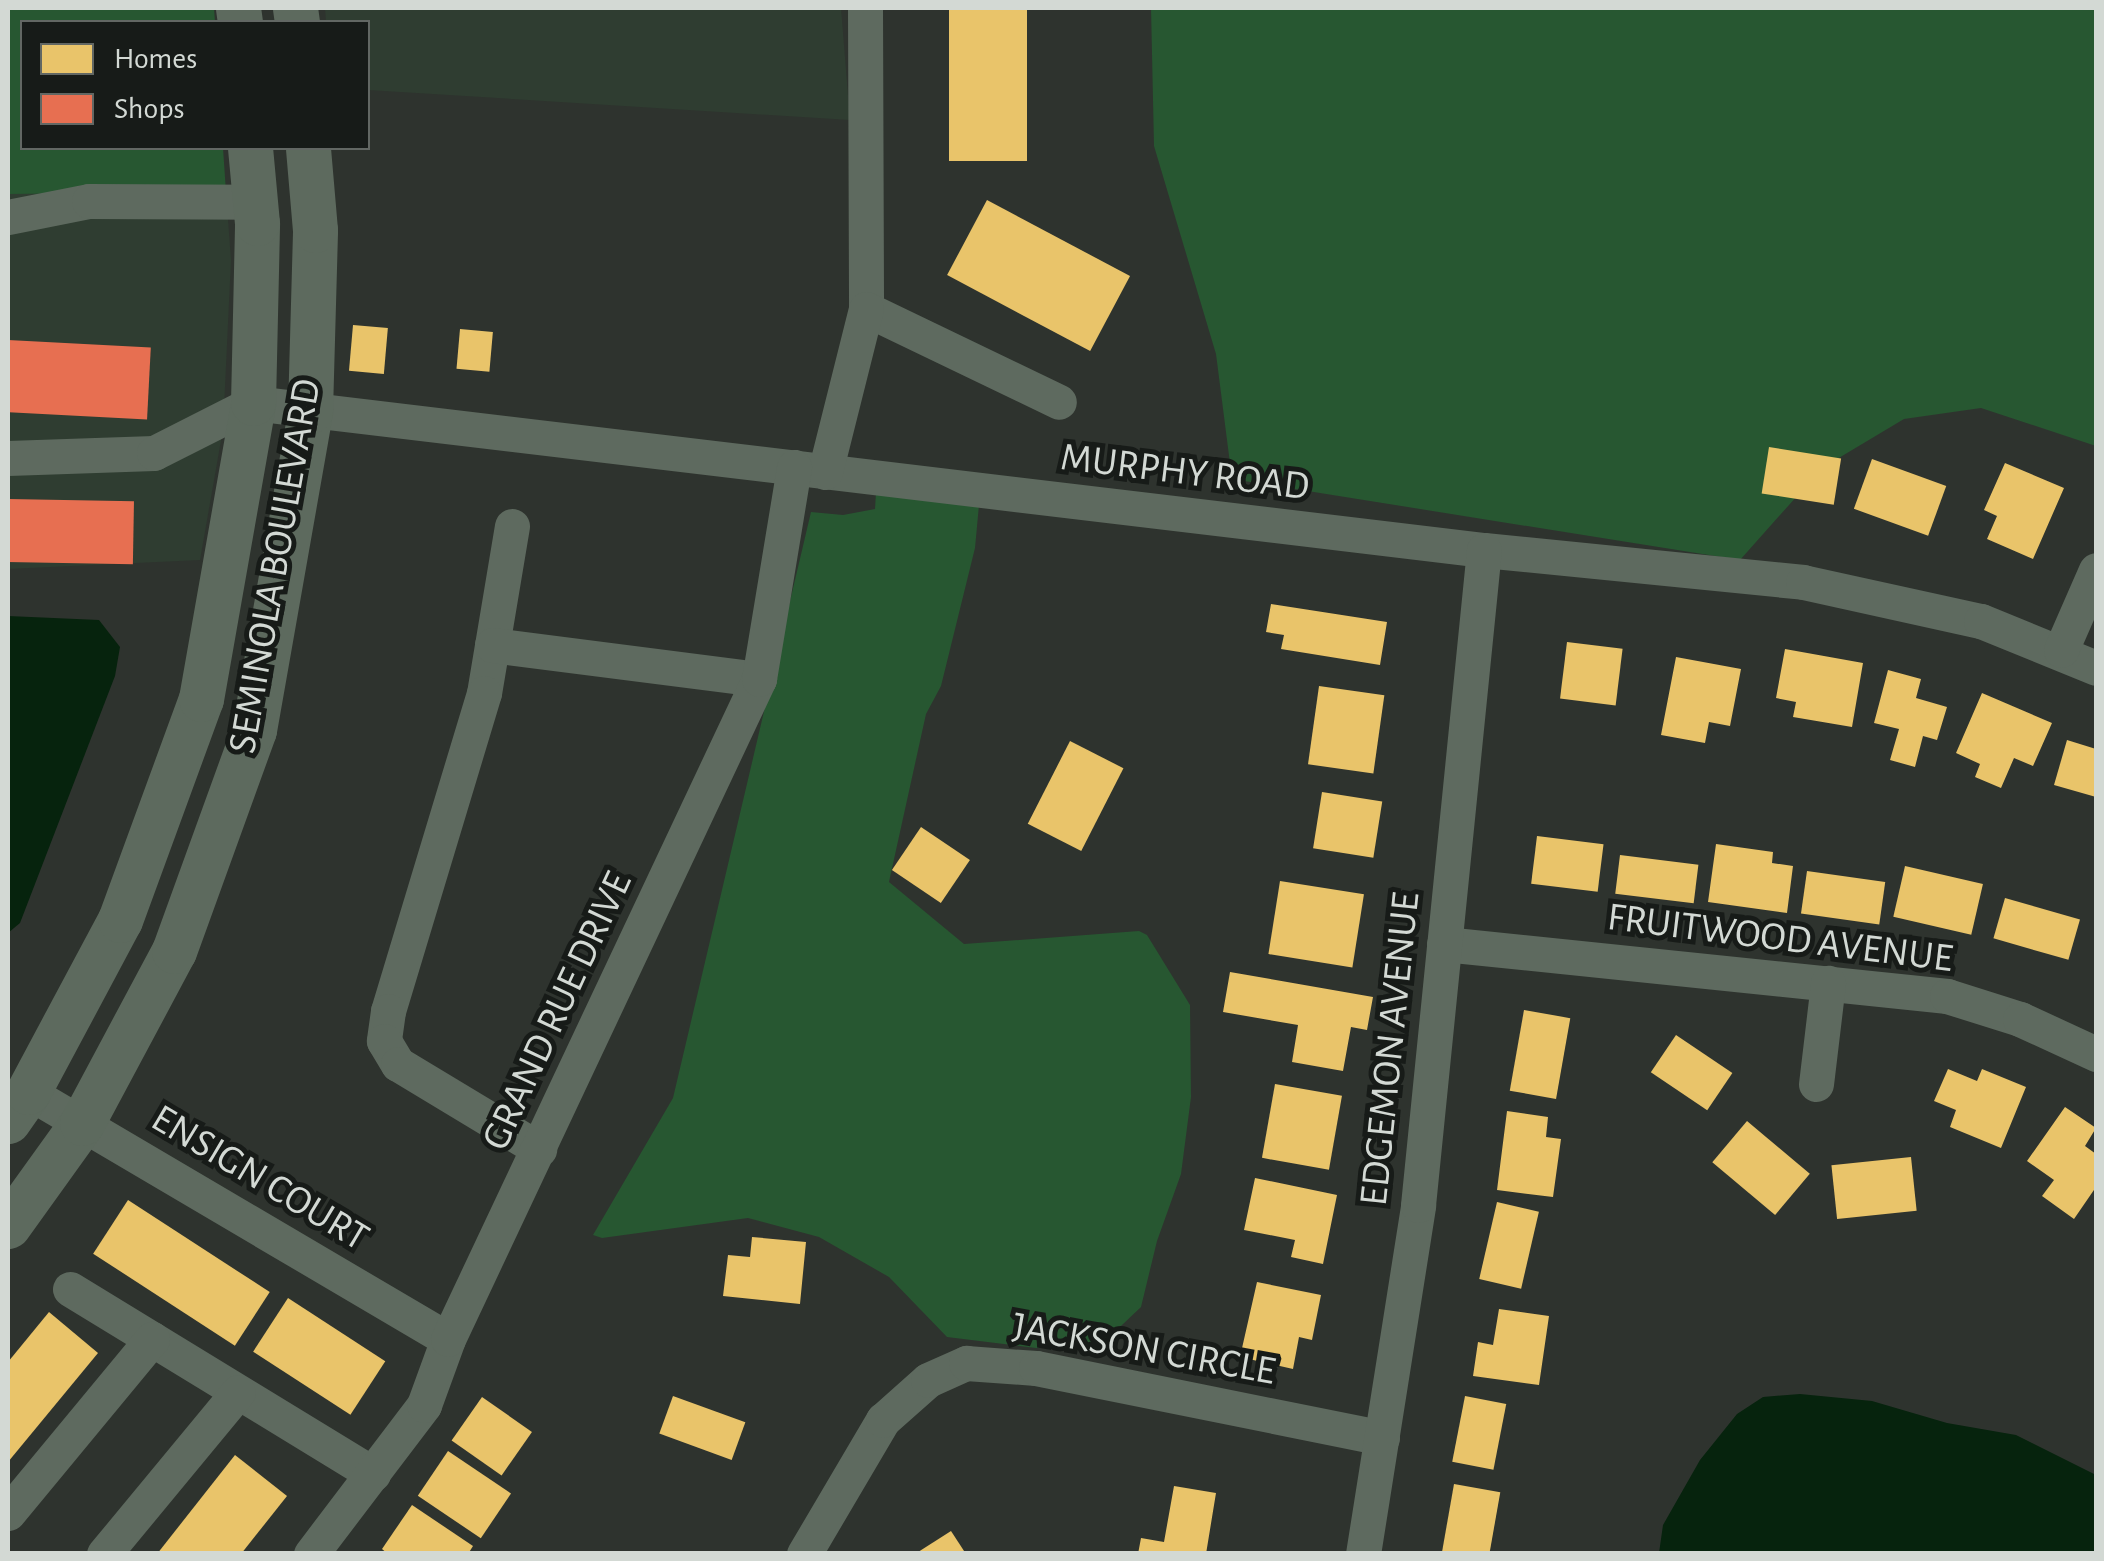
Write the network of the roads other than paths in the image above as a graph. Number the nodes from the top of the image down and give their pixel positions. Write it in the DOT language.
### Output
graph roads {
  1 [pos="865,8"];
  2 [pos="250,150"];
  3 [pos="308,150"];
  4 [pos="255,202"];
  5 [pos="8,218"];
  6 [pos="866,309"];
  7 [pos="1059,402"];
  8 [pos="253,403"];
  9 [pos="310,411"];
  10 [pos="8,458"];
  11 [pos="810,470"];
  12 [pos="512,526"];
  13 [pos="1484,550"];
  14 [pos="2096,570"];
  15 [pos="492,645"];
  16 [pos="2061,650"];
  17 [pos="2096,668"];
  18 [pos="759,679"];
  19 [pos="1444,944"];
  20 [pos="1828,984"];
  21 [pos="2096,1054"];
  22 [pos="1816,1084"];
  23 [pos="18,1106"];
  24 [pos="82,1122"];
  25 [pos="539,1150"];
  26 [pos="8,1226"];
  27 [pos="70,1289"];
  28 [pos="448,1338"];
  29 [pos="152,1339"];
  30 [pos="238,1392"];
  31 [pos="1382,1438"];
  32 [pos="373,1474"];
  33 [pos="8,1513"];
  34 [pos="104,1554"];
  35 [pos="311,1554"];
  36 [pos="804,1554"];
  37 [pos="1363,1554"];
  1 -- 6 [label="street, GRAND RUE DRIVE"];
  2 -- 4 [label="main road, SEMINOLA BOULEVARD"];
  3 -- 9 [label="main road, SEMINOLA BOULEVARD"];
  4 -- 5 [label="street"];
  4 -- 8 [label="main road, SEMINOLA BOULEVARD"];
  6 -- 7 [label="street"];
  6 -- 11 [label="street, GRAND RUE DRIVE"];
  8 -- 9 [label="street, MURPHY ROAD"];
  8 -- 10 [label="street"];
  8 -- 23 [label="main road, SEMINOLA BOULEVARD"];
  9 -- 11 [label="street, MURPHY ROAD"];
  9 -- 24 [label="main road, SEMINOLA BOULEVARD"];
  11 -- 13 [label="street, MURPHY ROAD"];
  11 -- 18 [label="street, GRAND RUE DRIVE"];
  12 -- 15 [label="street"];
  13 -- 16 [label="street, MURPHY ROAD"];
  13 -- 19 [label="street, EDGEMON AVENUE"];
  14 -- 16 [label="street"];
  15 -- 18 [label="street"];
  15 -- 25 [label="street"];
  16 -- 17 [label="street, MURPHY ROAD"];
  18 -- 25 [label="street, GRAND RUE DRIVE"];
  19 -- 20 [label="street, FRUITWOOD AVENUE"];
  19 -- 31 [label="street, EDGEMON AVENUE"];
  20 -- 21 [label="street, FRUITWOOD AVENUE"];
  20 -- 22 [label="street"];
  23 -- 24 [label="street, ENSIGN COURT"];
  24 -- 26 [label="main road, SEMINOLA BOULEVARD"];
  24 -- 28 [label="street, ENSIGN COURT"];
  25 -- 28 [label="street, GRAND RUE DRIVE"];
  27 -- 29 [label="street"];
  28 -- 32 [label="street, GRAND RUE DRIVE"];
  29 -- 30 [label="street"];
  29 -- 33 [label="street"];
  30 -- 32 [label="street"];
  30 -- 34 [label="street"];
  31 -- 36 [label="street, JACKSON CIRCLE"];
  31 -- 37 [label="street, EDGEMON AVENUE"];
  32 -- 35 [label="street, GRAND RUE DRIVE"];
}
